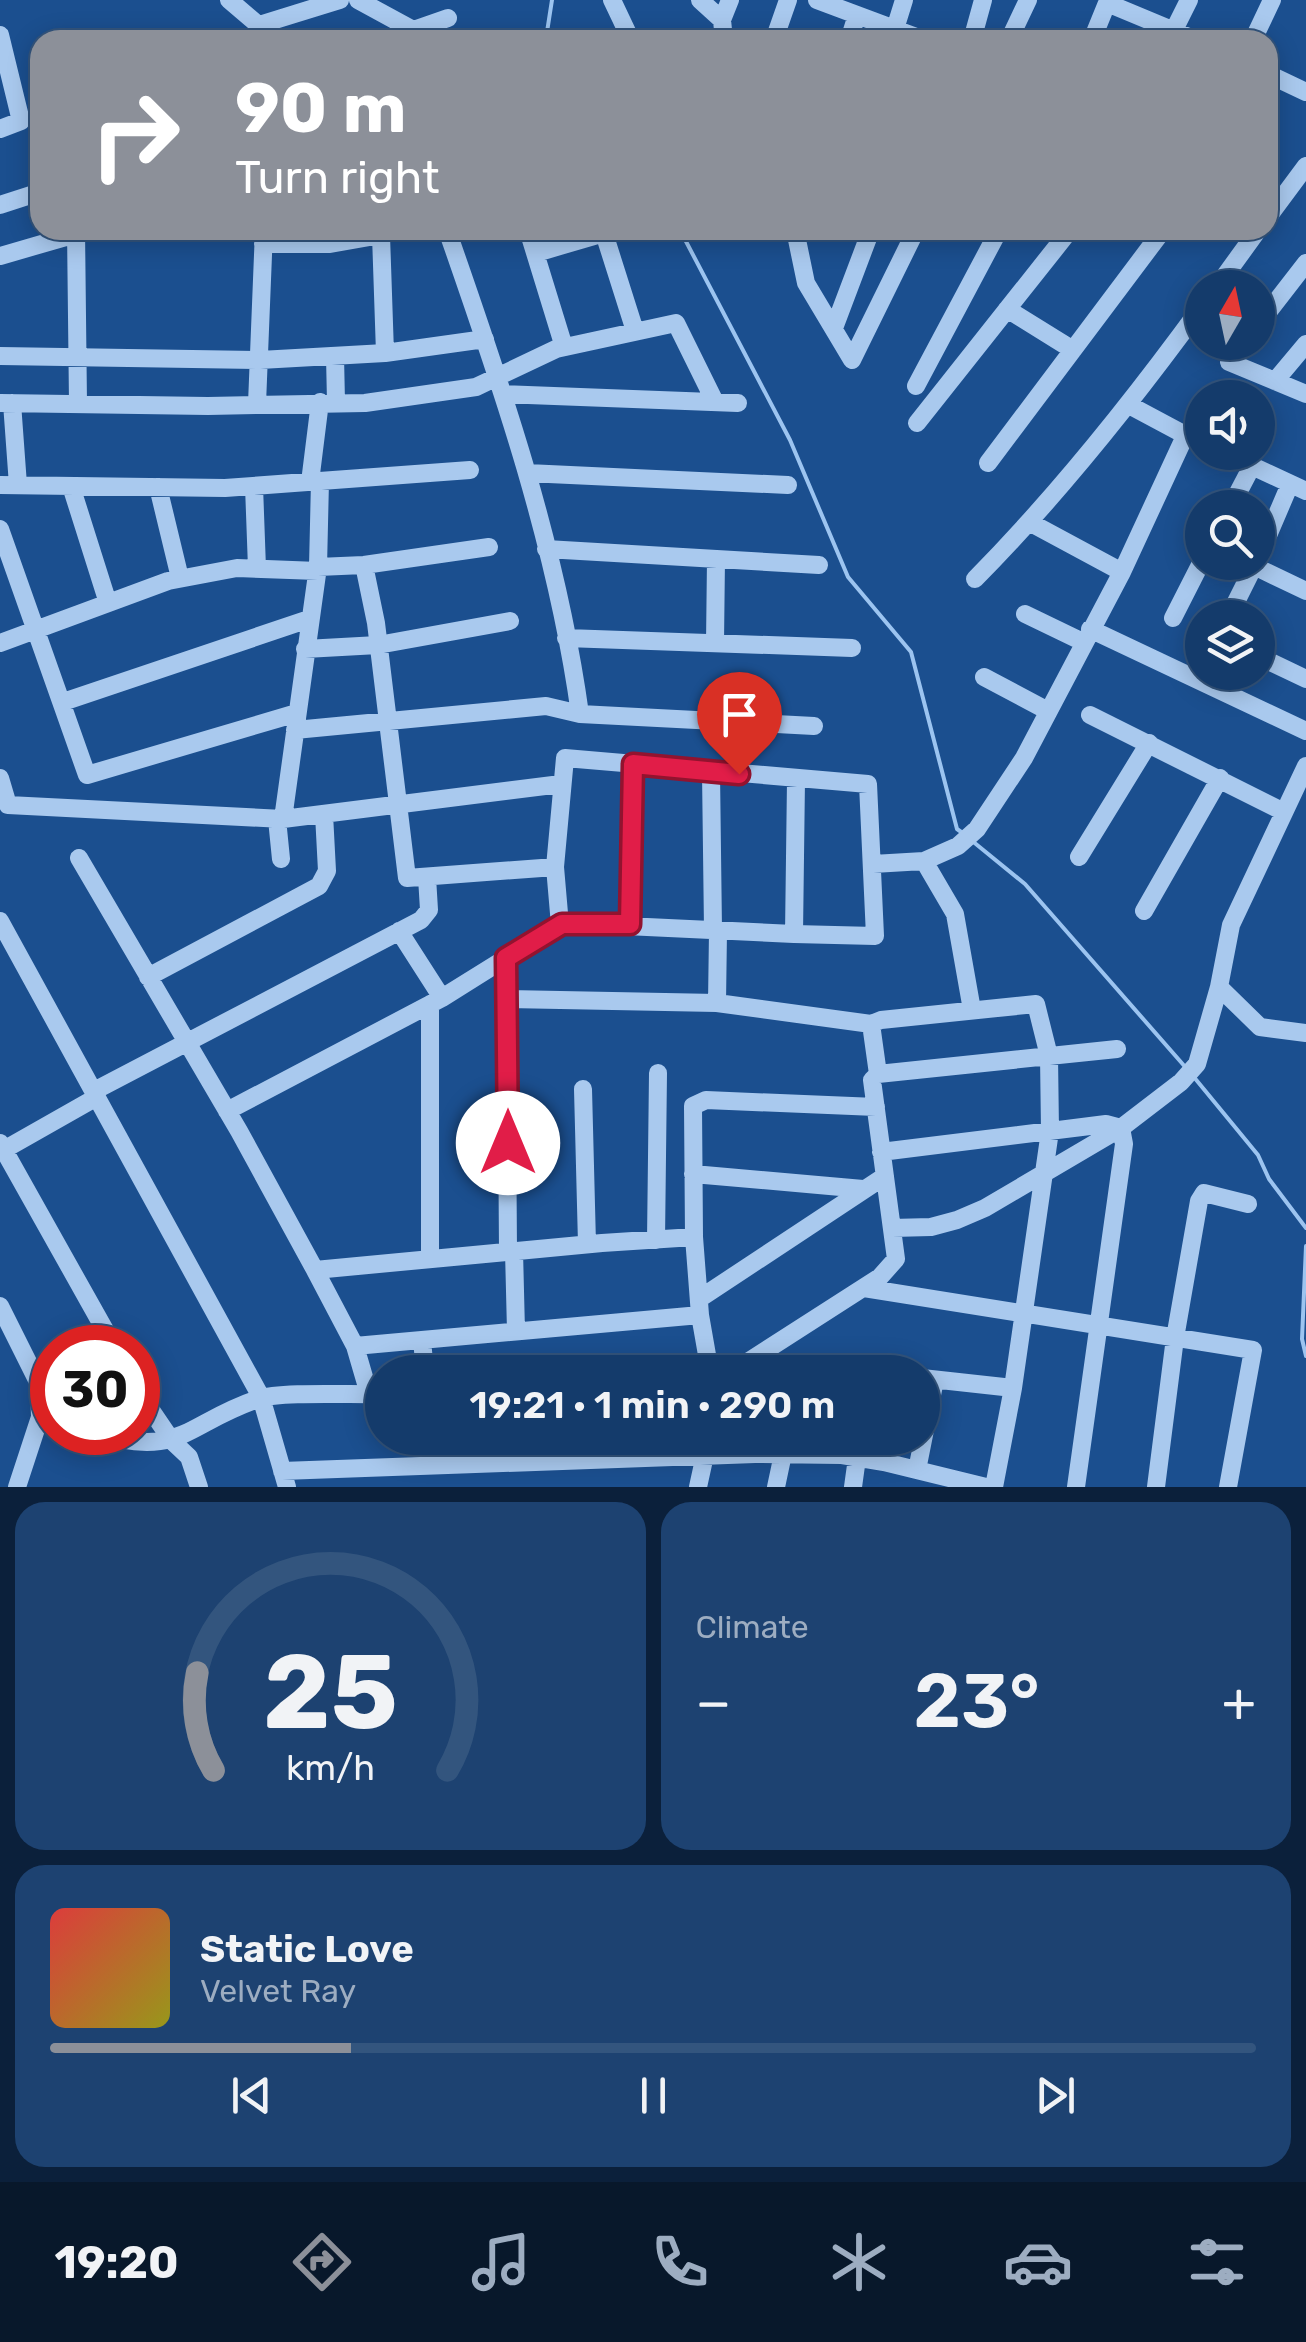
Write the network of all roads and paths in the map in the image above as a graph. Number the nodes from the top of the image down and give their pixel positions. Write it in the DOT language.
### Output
graph roads {
  1 [pos="229,0"];
  2 [pos="340,0"];
  3 [pos="358,0"];
  4 [pos="612,0"];
  5 [pos="700,0"];
  6 [pos="730,0"];
  7 [pos="788,0"];
  8 [pos="817,0"];
  9 [pos="904,0"];
  10 [pos="983,0"];
  11 [pos="1028,0"];
  12 [pos="1189,0"];
  13 [pos="1272,0"];
  14 [pos="1108,2"];
  15 [pos="857,15"];
  16 [pos="448,18"];
  17 [pos="722,20"];
  18 [pos="259,25"];
  19 [pos="895,29"];
  20 [pos="265,30"];
  21 [pos="413,30"];
  22 [pos="627,30"];
  23 [pos="723,30"];
  24 [pos="778,30"];
  25 [pos="852,30"];
  26 [pos="975,30"];
  27 [pos="1014,30"];
  28 [pos="1096,30"];
  29 [pos="1174,30"];
  30 [pos="1258,30"];
  31 [pos="0,34"];
  32 [pos="1278,82"];
  33 [pos="1306,92"];
  34 [pos="0,128"];
  35 [pos="1306,166"];
  36 [pos="30,195"];
  37 [pos="1278,204"];
  38 [pos="0,205"];
  39 [pos="52,240"];
  40 [pos="81,240"];
  41 [pos="264,240"];
  42 [pos="390,240"];
  43 [pos="450,240"];
  44 [pos="531,240"];
  45 [pos="578,240"];
  46 [pos="607,240"];
  47 [pos="797,240"];
  48 [pos="867,240"];
  49 [pos="911,240"];
  50 [pos="994,240"];
  51 [pos="1062,240"];
  52 [pos="1156,240"];
  53 [pos="1251,240"];
  54 [pos="536,253"];
  55 [pos="0,256"];
  56 [pos="1306,263"];
  57 [pos="1229,270"];
  58 [pos="1275,304"];
  59 [pos="1008,310"];
  60 [pos="834,328"];
  61 [pos="1185,329"];
  62 [pos="635,330"];
  63 [pos="485,339"];
  64 [pos="1306,344"];
  65 [pos="564,347"];
  66 [pos="1073,350"];
  67 [pos="385,353"];
  68 [pos="0,356"];
  69 [pos="335,356"];
  70 [pos="78,357"];
  71 [pos="260,360"];
  72 [pos="1230,360"];
  73 [pos="1273,380"];
  74 [pos="1275,381"];
  75 [pos="500,385"];
  76 [pos="916,386"];
  77 [pos="1306,394"];
  78 [pos="328,402"];
  79 [pos="715,402"];
  80 [pos="738,402"];
  81 [pos="6,403"];
  82 [pos="78,403"];
  83 [pos="257,404"];
  84 [pos="1128,405"];
  85 [pos="916,423"];
  86 [pos="1185,436"];
  87 [pos="988,463"];
  88 [pos="470,470"];
  89 [pos="1260,470"];
  90 [pos="527,473"];
  91 [pos="315,481"];
  92 [pos="9,485"];
  93 [pos="71,486"];
  94 [pos="254,486"];
  95 [pos="788,486"];
  96 [pos="158,487"];
  97 [pos="1298,488"];
  98 [pos="1031,522"];
  99 [pos="0,529"];
  100 [pos="1275,529"];
  101 [pos="489,548"];
  102 [pos="546,549"];
  103 [pos="716,559"];
  104 [pos="364,565"];
  105 [pos="818,565"];
  106 [pos="257,568"];
  107 [pos="318,569"];
  108 [pos="1122,572"];
  109 [pos="1275,573"];
  110 [pos="180,578"];
  111 [pos="974,579"];
  112 [pos="1192,580"];
  113 [pos="1306,591"];
  114 [pos="108,603"];
  115 [pos="1025,614"];
  116 [pos="310,618"];
  117 [pos="1173,618"];
  118 [pos="510,622"];
  119 [pos="38,629"];
  120 [pos="1086,636"];
  121 [pos="566,638"];
  122 [pos="0,643"];
  123 [pos="716,643"];
  124 [pos="378,645"];
  125 [pos="305,648"];
  126 [pos="852,648"];
  127 [pos="1275,664"];
  128 [pos="984,676"];
  129 [pos="1306,679"];
  130 [pos="63,702"];
  131 [pos="1048,711"];
  132 [pos="580,714"];
  133 [pos="1090,715"];
  134 [pos="296,722"];
  135 [pos="386,724"];
  136 [pos="814,726"];
  137 [pos="1306,731"];
  138 [pos="1149,744"];
  139 [pos="633,764"];
  140 [pos="1306,766"];
  141 [pos="711,772"];
  142 [pos="87,775"];
  143 [pos="0,778"];
  144 [pos="1220,778"];
  145 [pos="796,780"];
  146 [pos="561,784"];
  147 [pos="397,805"];
  148 [pos="98,810"];
  149 [pos="1282,811"];
  150 [pos="324,814"];
  151 [pos="280,819"];
  152 [pos="1079,857"];
  153 [pos="79,858"];
  154 [pos="281,859"];
  155 [pos="924,861"];
  156 [pos="873,864"];
  157 [pos="554,867"];
  158 [pos="427,877"];
  159 [pos="1144,911"];
  160 [pos="0,922"];
  161 [pos="630,924"];
  162 [pos="560,925"];
  163 [pos="715,930"];
  164 [pos="399,931"];
  165 [pos="794,934"];
  166 [pos="506,958"];
  167 [pos="148,977"];
  168 [pos="1219,987"];
  169 [pos="508,999"];
  170 [pos="436,1001"];
  171 [pos="716,1003"];
  172 [pos="972,1010"];
  173 [pos="870,1024"];
  174 [pos="1306,1033"];
  175 [pos="188,1044"];
  176 [pos="1117,1049"];
  177 [pos="1049,1056"];
  178 [pos="658,1073"];
  179 [pos="878,1074"];
  180 [pos="583,1089"];
  181 [pos="96,1094"];
  182 [pos="876,1107"];
  183 [pos="227,1111"];
  184 [pos="1121,1128"];
  185 [pos="1050,1131"];
  186 [pos="1,1148"];
  187 [pos="882,1152"];
  188 [pos="1045,1170"];
  189 [pos="693,1174"];
  190 [pos="885,1176"];
  191 [pos="863,1189"];
  192 [pos="1248,1204"];
  193 [pos="892,1228"];
  194 [pos="694,1238"];
  195 [pos="656,1240"];
  196 [pos="587,1244"];
  197 [pos="511,1251"];
  198 [pos="430,1258"];
  199 [pos="315,1270"];
  200 [pos="864,1288"];
  201 [pos="0,1306"];
  202 [pos="700,1307"];
  203 [pos="1025,1313"];
  204 [pos="102,1325"];
  205 [pos="1098,1326"];
  206 [pos="516,1331"];
  207 [pos="1175,1338"];
  208 [pos="422,1340"];
  209 [pos="355,1346"];
  210 [pos="423,1355"];
  211 [pos="707,1355"];
  212 [pos="763,1355"];
  213 [pos="30,1366"];
  214 [pos="365,1369"];
  215 [pos="940,1380"];
  216 [pos="1013,1388"];
  217 [pos="365,1394"];
  218 [pos="261,1397"];
  219 [pos="160,1423"];
  220 [pos="172,1441"];
  221 [pos="160,1442"];
  222 [pos="30,1455"];
  223 [pos="430,1455"];
  224 [pos="705,1455"];
  225 [pos="782,1455"];
  226 [pos="801,1455"];
  227 [pos="919,1455"];
  228 [pos="858,1458"];
  229 [pos="431,1465"];
  230 [pos="917,1470"];
  231 [pos="285,1479"];
  232 [pos="938,1481"];
  233 [pos="17,1487"];
  234 [pos="200,1487"];
  235 [pos="698,1487"];
  236 [pos="776,1487"];
  237 [pos="852,1487"];
  238 [pos="986,1487"];
  239 [pos="994,1487"];
  240 [pos="1076,1487"];
  241 [pos="1156,1487"];
  242 [pos="1228,1487"];
  1 -- 18 [label="street"];
  2 -- 18 [label="street"];
  3 -- 21 [label="street"];
  4 -- 22 [label="street"];
  5 -- 17 [label="street"];
  6 -- 17 [label="street"];
  7 -- 24 [label="street"];
  8 -- 15 [label="street"];
  9 -- 19 [label="street"];
  10 -- 26 [label="street"];
  11 -- 27 [label="street"];
  12 -- 29 [label="street"];
  13 -- 30 [label="street"];
  14 -- 28 [label="street"];
  14 -- 29 [label="street"];
  15 -- 19 [label="street"];
  15 -- 25 [label="street"];
  16 -- 21 [label="street"];
  17 -- 23 [label="street"];
  18 -- 20 [label="street"];
  31 -- 34 [label="street"];
  32 -- 33 [label="street"];
  35 -- 37 [label="street"];
  36 -- 38 [label="street"];
  39 -- 55 [label="street"];
  40 -- 70 [label="street"];
  41 -- 71 [label="street"];
  42 -- 67 [label="street"];
  43 -- 63 [label="street"];
  44 -- 54 [label="street"];
  45 -- 54 [label="street"];
  46 -- 62 [label="street"];
  47 -- 60 [label="street"];
  48 -- 60 [label="street"];
  49 -- 60 [label="street"];
  50 -- 76 [label="street"];
  51 -- 59 [label="street"];
  52 -- 66 [label="street"];
  53 -- 57 [label="street"];
  54 -- 65 [label="street"];
  56 -- 58 [label="street"];
  59 -- 66 [label="street"];
  59 -- 85 [label="street"];
  61 -- 84 [label="street"];
  62 -- 65 [label="street"];
  62 -- 79 [label="street"];
  63 -- 67 [label="street"];
  63 -- 75 [label="street"];
  64 -- 74 [label="street"];
  65 -- 75 [label="street"];
  66 -- 87 [label="street"];
  67 -- 69 [label="street"];
  68 -- 70 [label="street"];
  69 -- 71 [label="street"];
  69 -- 78 [label="street"];
  70 -- 71 [label="street"];
  70 -- 82 [label="street"];
  71 -- 83 [label="street"];
  72 -- 73 [label="street"];
  74 -- 77 [label="street"];
  75 -- 78 [label="street"];
  75 -- 79 [label="street"];
  75 -- 90 [label="street"];
  78 -- 83 [label="street"];
  78 -- 91 [label="street"];
  79 -- 80 [label="street"];
  81 -- 82 [label="street"];
  81 -- 92 [label="street"];
  82 -- 83 [label="street"];
  84 -- 86 [label="street"];
  84 -- 98 [label="street"];
  86 -- 108 [label="street"];
  88 -- 91 [label="street"];
  89 -- 97 [label="street"];
  90 -- 95 [label="street"];
  90 -- 102 [label="street"];
  91 -- 94 [label="street"];
  91 -- 107 [label="street"];
  92 -- 93 [label="street"];
  93 -- 96 [label="street"];
  93 -- 114 [label="street"];
  94 -- 96 [label="street"];
  94 -- 106 [label="street"];
  96 -- 110 [label="street"];
  97 -- 100 [label="street"];
  98 -- 108 [label="street"];
  98 -- 111 [label="street"];
  99 -- 119 [label="street"];
  101 -- 104 [label="street"];
  102 -- 103 [label="street"];
  102 -- 121 [label="street"];
  103 -- 105 [label="street"];
  103 -- 123 [label="street"];
  104 -- 107 [label="street"];
  104 -- 124 [label="street"];
  106 -- 107 [label="street"];
  106 -- 110 [label="street"];
  107 -- 116 [label="street"];
  108 -- 120 [label="street"];
  109 -- 113 [label="street"];
  110 -- 114 [label="street"];
  112 -- 117 [label="street"];
  114 -- 119 [label="street"];
  115 -- 120 [label="street"];
  116 -- 125 [label="street"];
  116 -- 130 [label="street"];
  118 -- 124 [label="street"];
  119 -- 122 [label="street"];
  119 -- 130 [label="street"];
  120 -- 131 [label="street"];
  120 -- 137 [label="street"];
  121 -- 123 [label="street"];
  121 -- 132 [label="street"];
  123 -- 126 [label="street"];
  124 -- 125 [label="street"];
  124 -- 135 [label="street"];
  125 -- 134 [label="street"];
  127 -- 129 [label="street"];
  128 -- 131 [label="street"];
  130 -- 142 [label="street"];
  131 -- 155 [label="street"];
  132 -- 135 [label="street"];
  132 -- 136 [label="street"];
  133 -- 138 [label="street"];
  134 -- 135 [label="street"];
  134 -- 142 [label="street"];
  134 -- 151 [label="street"];
  135 -- 147 [label="street"];
  138 -- 144 [label="street"];
  138 -- 152 [label="street"];
  139 -- 141 [label="street"];
  139 -- 146 [label="street"];
  139 -- 161 [label="street"];
  140 -- 149 [label="street"];
  141 -- 145 [label="street"];
  141 -- 163 [label="street"];
  142 -- 148 [label="street"];
  143 -- 148 [label="street"];
  144 -- 149 [label="street"];
  144 -- 159 [label="street"];
  145 -- 156 [label="street"];
  145 -- 165 [label="street"];
  146 -- 147 [label="street"];
  146 -- 157 [label="street"];
  147 -- 150 [label="street"];
  147 -- 158 [label="street"];
  148 -- 151 [label="street"];
  149 -- 168 [label="street"];
  150 -- 151 [label="street"];
  150 -- 167 [label="street"];
  151 -- 154 [label="street"];
  153 -- 167 [label="street"];
  155 -- 156 [label="street"];
  155 -- 172 [label="street"];
  156 -- 165 [label="street"];
  157 -- 158 [label="street"];
  157 -- 162 [label="street"];
  158 -- 164 [label="street"];
  160 -- 181 [label="street"];
  161 -- 162 [label="street"];
  161 -- 163 [label="street"];
  162 -- 166 [label="street"];
  163 -- 165 [label="street"];
  163 -- 171 [label="street"];
  164 -- 170 [label="street"];
  164 -- 175 [label="street"];
  166 -- 169 [label="street"];
  166 -- 170 [label="street"];
  167 -- 175 [label="street"];
  168 -- 174 [label="street"];
  168 -- 184 [label="street"];
  169 -- 171 [label="street"];
  169 -- 197 [label="street"];
  170 -- 183 [label="street"];
  170 -- 198 [label="street"];
  171 -- 173 [label="street"];
  172 -- 173 [label="street"];
  172 -- 177 [label="street"];
  173 -- 179 [label="street"];
  175 -- 181 [label="street"];
  175 -- 183 [label="street"];
  176 -- 177 [label="street"];
  177 -- 179 [label="street"];
  177 -- 185 [label="street"];
  178 -- 195 [label="street"];
  179 -- 182 [label="street"];
  180 -- 196 [label="street"];
  181 -- 186 [label="street"];
  181 -- 218 [label="street"];
  182 -- 187 [label="street"];
  182 -- 189 [label="street"];
  183 -- 199 [label="street"];
  184 -- 185 [label="street"];
  184 -- 188 [label="street"];
  184 -- 205 [label="street"];
  185 -- 187 [label="street"];
  185 -- 188 [label="street"];
  186 -- 204 [label="street"];
  187 -- 190 [label="street"];
  188 -- 193 [label="street"];
  188 -- 203 [label="street"];
  189 -- 191 [label="street"];
  189 -- 194 [label="street"];
  190 -- 191 [label="street"];
  190 -- 193 [label="street"];
  191 -- 202 [label="street"];
  192 -- 207 [label="street"];
  193 -- 200 [label="street"];
  194 -- 195 [label="street"];
  194 -- 202 [label="street"];
  195 -- 196 [label="street"];
  196 -- 197 [label="street"];
  197 -- 198 [label="street"];
  197 -- 206 [label="street"];
  198 -- 199 [label="street"];
  199 -- 209 [label="street"];
  200 -- 203 [label="street"];
  200 -- 212 [label="street"];
  201 -- 213 [label="street"];
  202 -- 206 [label="street"];
  202 -- 211 [label="street"];
  203 -- 205 [label="street"];
  203 -- 216 [label="street"];
  205 -- 207 [label="street"];
  205 -- 240 [label="street"];
  206 -- 208 [label="street"];
  207 -- 241 [label="street"];
  207 -- 242 [label="street"];
  208 -- 209 [label="street"];
  208 -- 210 [label="street"];
  209 -- 214 [label="street"];
  215 -- 216 [label="street"];
  216 -- 239 [label="street"];
  217 -- 218 [label="street"];
  218 -- 220 [label="street"];
  218 -- 231 [label="street"];
  219 -- 220 [label="street"];
  220 -- 221 [label="street"];
  220 -- 234 [label="street"];
  222 -- 233 [label="street"];
  223 -- 229 [label="street"];
  224 -- 229 [label="street"];
  224 -- 235 [label="street"];
  225 -- 236 [label="street"];
  226 -- 228 [label="street"];
  227 -- 230 [label="street"];
  228 -- 230 [label="street"];
  228 -- 237 [label="street"];
  229 -- 231 [label="street"];
  230 -- 232 [label="street"];
  232 -- 238 [label="street"];
}
